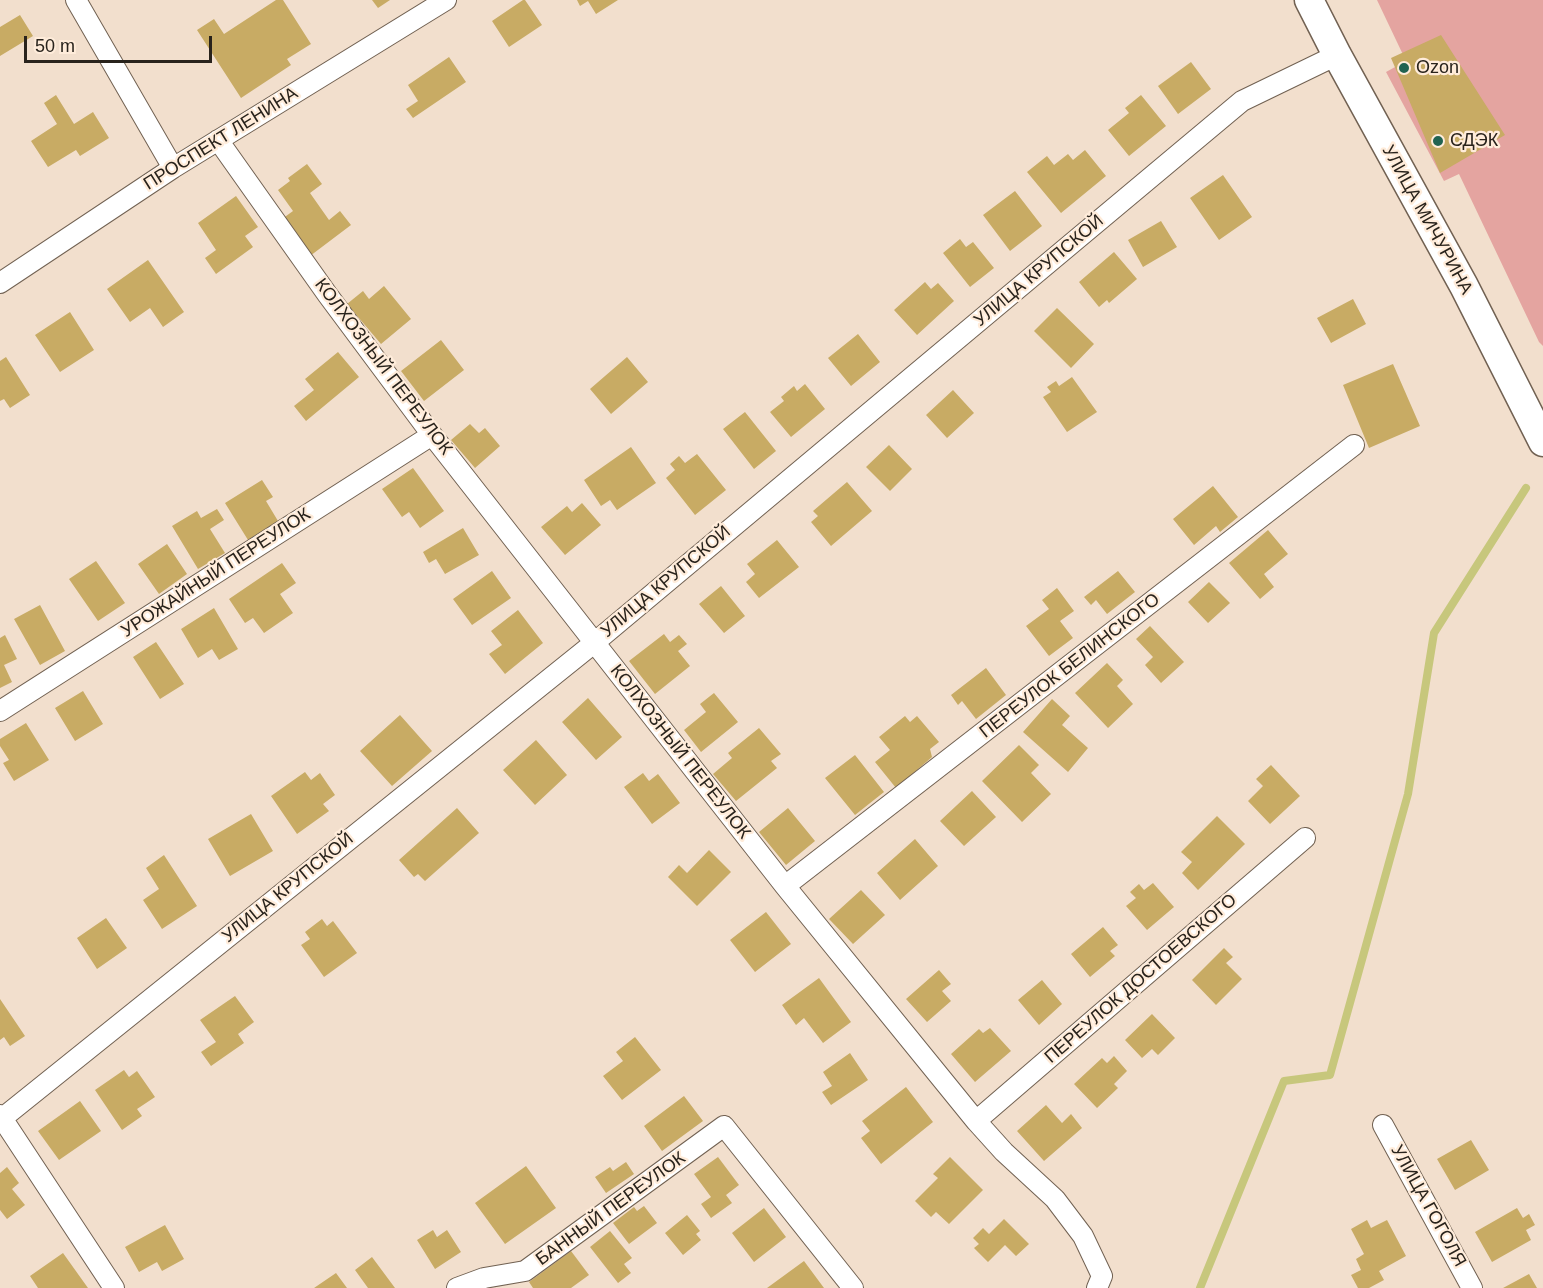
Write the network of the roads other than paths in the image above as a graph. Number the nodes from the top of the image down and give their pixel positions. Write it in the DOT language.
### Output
graph roads {
  1 [pos="76,0"];
  2 [pos="446,0"];
  3 [pos="1309,0"];
  4 [pos="1337,55"];
  5 [pos="218,140"];
  6 [pos="173,168"];
  7 [pos="0,283"];
  8 [pos="432,435"];
  9 [pos="1543,442"];
  10 [pos="1354,445"];
  11 [pos="594,643"];
  12 [pos="0,711"];
  13 [pos="1305,838"];
  14 [pos="785,886"];
  15 [pos="1,1118"];
  16 [pos="976,1121"];
  17 [pos="1383,1125"];
  18 [pos="114,1288"];
  19 [pos="457,1288"];
  20 [pos="853,1288"];
  21 [pos="1097,1288"];
  22 [pos="1472,1288"];
  1 -- 6 [label="street"];
  2 -- 5 [label="street, ПРОСПЕКТ ЛЕНИНА"];
  3 -- 4 [label="street, УЛИЦА МИЧУРИНА"];
  4 -- 9 [label="street, УЛИЦА МИЧУРИНА"];
  4 -- 11 [label="street, УЛИЦА КРУПСКОЙ"];
  5 -- 6 [label="street, ПРОСПЕКТ ЛЕНИНА"];
  5 -- 8 [label="street, КОЛХОЗНЫЙ ПЕРЕУЛОК"];
  6 -- 7 [label="street, ПРОСПЕКТ ЛЕНИНА"];
  8 -- 11 [label="street, КОЛХОЗНЫЙ ПЕРЕУЛОК"];
  8 -- 12 [label="street, УРОЖАЙНЫЙ ПЕРЕУЛОК"];
  10 -- 14 [label="street, ПЕРЕУЛОК БЕЛИНСКОГО"];
  11 -- 14 [label="street, КОЛХОЗНЫЙ ПЕРЕУЛОК"];
  11 -- 15 [label="street, УЛИЦА КРУПСКОЙ"];
  13 -- 16 [label="street, ПЕРЕУЛОК ДОСТОЕВСКОГО"];
  14 -- 16 [label="street, КОЛХОЗНЫЙ ПЕРЕУЛОК"];
  15 -- 18 [label="street"];
  16 -- 21 [label="street, КОЛХОЗНЫЙ ПЕРЕУЛОК"];
  17 -- 22 [label="street, УЛИЦА ГОГОЛЯ"];
  19 -- 20 [label="street, БАННЫЙ ПЕРЕУЛОК"];
}
